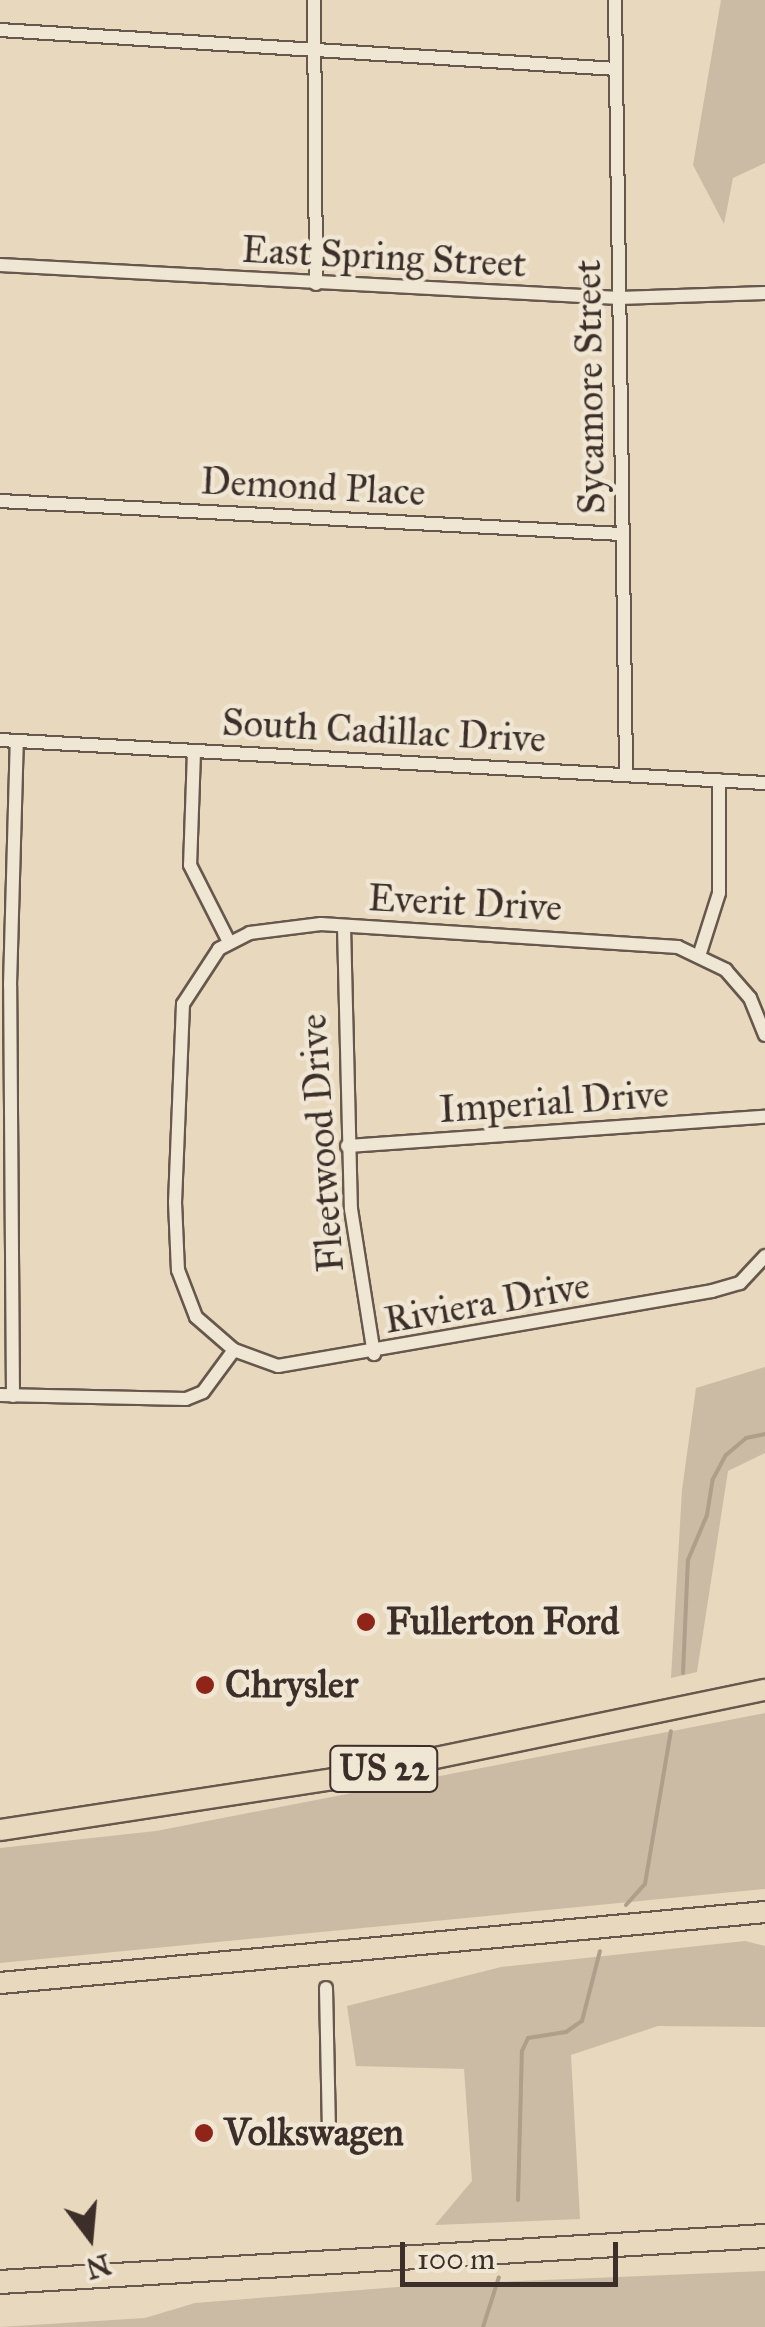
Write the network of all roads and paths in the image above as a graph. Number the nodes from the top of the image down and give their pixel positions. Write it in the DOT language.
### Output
graph roads {
  1 [pos="314,0"];
  2 [pos="615,0"];
  3 [pos="0,30"];
  4 [pos="315,48"];
  5 [pos="616,69"];
  6 [pos="0,265"];
  7 [pos="316,284"];
  8 [pos="765,293"];
  9 [pos="619,298"];
  10 [pos="0,501"];
  11 [pos="622,534"];
  12 [pos="0,740"];
  13 [pos="17,741"];
  14 [pos="194,752"];
  15 [pos="626,773"];
  16 [pos="720,780"];
  17 [pos="765,783"];
  18 [pos="344,926"];
  19 [pos="230,942"];
  20 [pos="700,953"];
  21 [pos="765,1036"];
  22 [pos="765,1117"];
  23 [pos="347,1146"];
  24 [pos="765,1256"];
  25 [pos="234,1350"];
  26 [pos="374,1354"];
  27 [pos="6,1396"];
  28 [pos="765,1690"];
  29 [pos="0,1830"];
  30 [pos="765,1912"];
  31 [pos="0,1983"];
  32 [pos="326,1988"];
  33 [pos="329,2137"];
  34 [pos="765,2236"];
  35 [pos="0,2282"];
  1 -- 4 [label="street"];
  2 -- 5 [label="street, Sycamore Street"];
  3 -- 4 [label="street"];
  4 -- 5 [label="street"];
  4 -- 7 [label="street"];
  5 -- 9 [label="street, Sycamore Street"];
  6 -- 7 [label="street, East Spring Street"];
  7 -- 9 [label="street, East Spring Street"];
  8 -- 9 [label="street, East Spring Street"];
  9 -- 11 [label="street, Sycamore Street"];
  10 -- 11 [label="street, Demond Place"];
  11 -- 15 [label="street, Sycamore Street"];
  12 -- 13 [label="street, South Cadillac Drive"];
  13 -- 14 [label="street, South Cadillac Drive"];
  13 -- 27 [label="street"];
  14 -- 15 [label="street, South Cadillac Drive"];
  14 -- 19 [label="street"];
  15 -- 16 [label="street, South Cadillac Drive"];
  16 -- 17 [label="street, South Cadillac Drive"];
  16 -- 20 [label="street"];
  18 -- 19 [label="street, Everit Drive"];
  18 -- 20 [label="street, Everit Drive"];
  18 -- 23 [label="street, Fleetwood Drive"];
  19 -- 25 [label="street"];
  20 -- 21 [label="street"];
  22 -- 23 [label="street, Imperial Drive"];
  23 -- 26 [label="street, Fleetwood Drive"];
  24 -- 26 [label="street, Riviera Drive"];
  25 -- 26 [label="street, Riviera Drive"];
  25 -- 27 [label="street"];
  28 -- 29 [label="highway, US 22"];
  30 -- 31 [label="highway"];
  32 -- 33 [label="street"];
  34 -- 35 [label="highway"];
}
